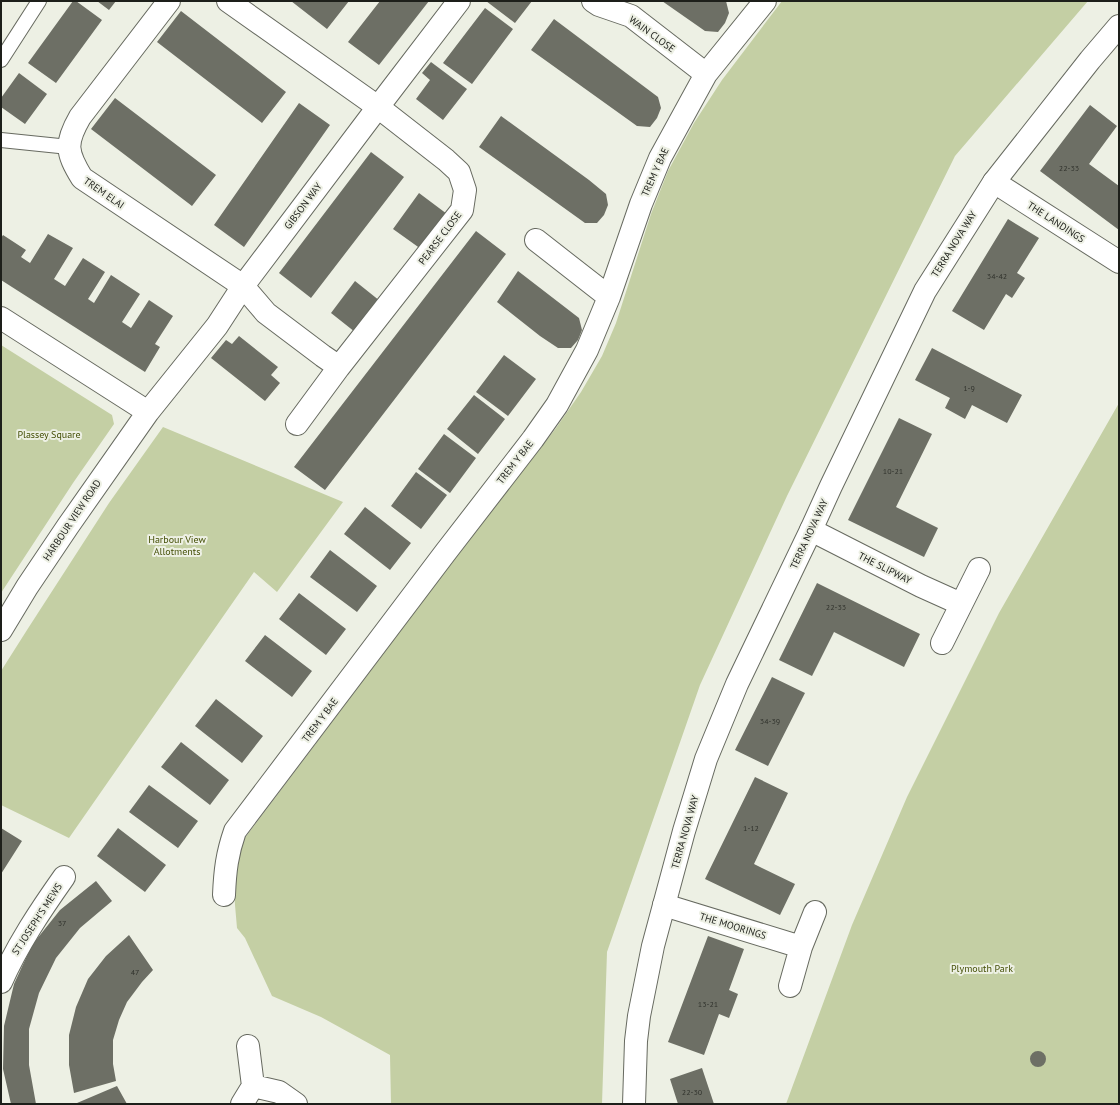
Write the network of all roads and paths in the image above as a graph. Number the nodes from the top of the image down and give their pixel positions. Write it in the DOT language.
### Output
graph roads {
  1 [pos="39,1"];
  2 [pos="169,1"];
  3 [pos="228,1"];
  4 [pos="459,1"];
  5 [pos="593,1"];
  6 [pos="765,1"];
  7 [pos="1119,26"];
  8 [pos="1,60"];
  9 [pos="706,74"];
  10 [pos="378,107"];
  11 [pos="1,140"];
  12 [pos="69,147"];
  13 [pos="994,182"];
  14 [pos="536,240"];
  15 [pos="1119,262"];
  16 [pos="243,286"];
  17 [pos="610,297"];
  18 [pos="1,318"];
  19 [pos="339,367"];
  20 [pos="148,412"];
  21 [pos="297,424"];
  22 [pos="811,530"];
  23 [pos="979,568"];
  24 [pos="961,604"];
  25 [pos="1,630"];
  26 [pos="942,643"];
  27 [pos="64,877"];
  28 [pos="224,894"];
  29 [pos="664,905"];
  30 [pos="815,912"];
  31 [pos="802,947"];
  32 [pos="1,982"];
  33 [pos="790,986"];
  34 [pos="248,1046"];
  35 [pos="247,1095"];
  36 [pos="636,1103"];
  37 [pos="296,1104"];
  1 -- 8 [label="lane"];
  2 -- 12 [label="street"];
  3 -- 10 [label="street, PEARSE CLOSE"];
  4 -- 10 [label="street, GIBSON WAY"];
  5 -- 9 [label="street, WAIN CLOSE"];
  6 -- 9 [label="street, TREM Y BAE"];
  7 -- 13 [label="street, TERRA NOVA WAY"];
  9 -- 17 [label="street, TREM Y BAE"];
  10 -- 16 [label="street, GIBSON WAY"];
  10 -- 19 [label="street, PEARSE CLOSE"];
  11 -- 12 [label="lane"];
  12 -- 16 [label="street, TREM ELAI"];
  13 -- 15 [label="street, THE LANDINGS"];
  13 -- 22 [label="street, TERRA NOVA WAY"];
  14 -- 17 [label="street"];
  16 -- 19 [label="street"];
  16 -- 20 [label="street, GIBSON WAY"];
  17 -- 28 [label="street, TREM Y BAE"];
  18 -- 20 [label="street"];
  19 -- 21 [label="street, PEARSE CLOSE"];
  20 -- 25 [label="street, HARBOUR VIEW ROAD"];
  22 -- 24 [label="street, THE SLIPWAY"];
  22 -- 29 [label="street, TERRA NOVA WAY"];
  23 -- 24 [label="street"];
  24 -- 26 [label="street"];
  27 -- 32 [label="street, ST JOSEPH'S MEWS"];
  29 -- 31 [label="street, THE MOORINGS"];
  29 -- 36 [label="street, TERRA NOVA WAY"];
  30 -- 31 [label="street"];
  31 -- 33 [label="street"];
  34 -- 35 [label="street"];
  35 -- 37 [label="street"];
}
